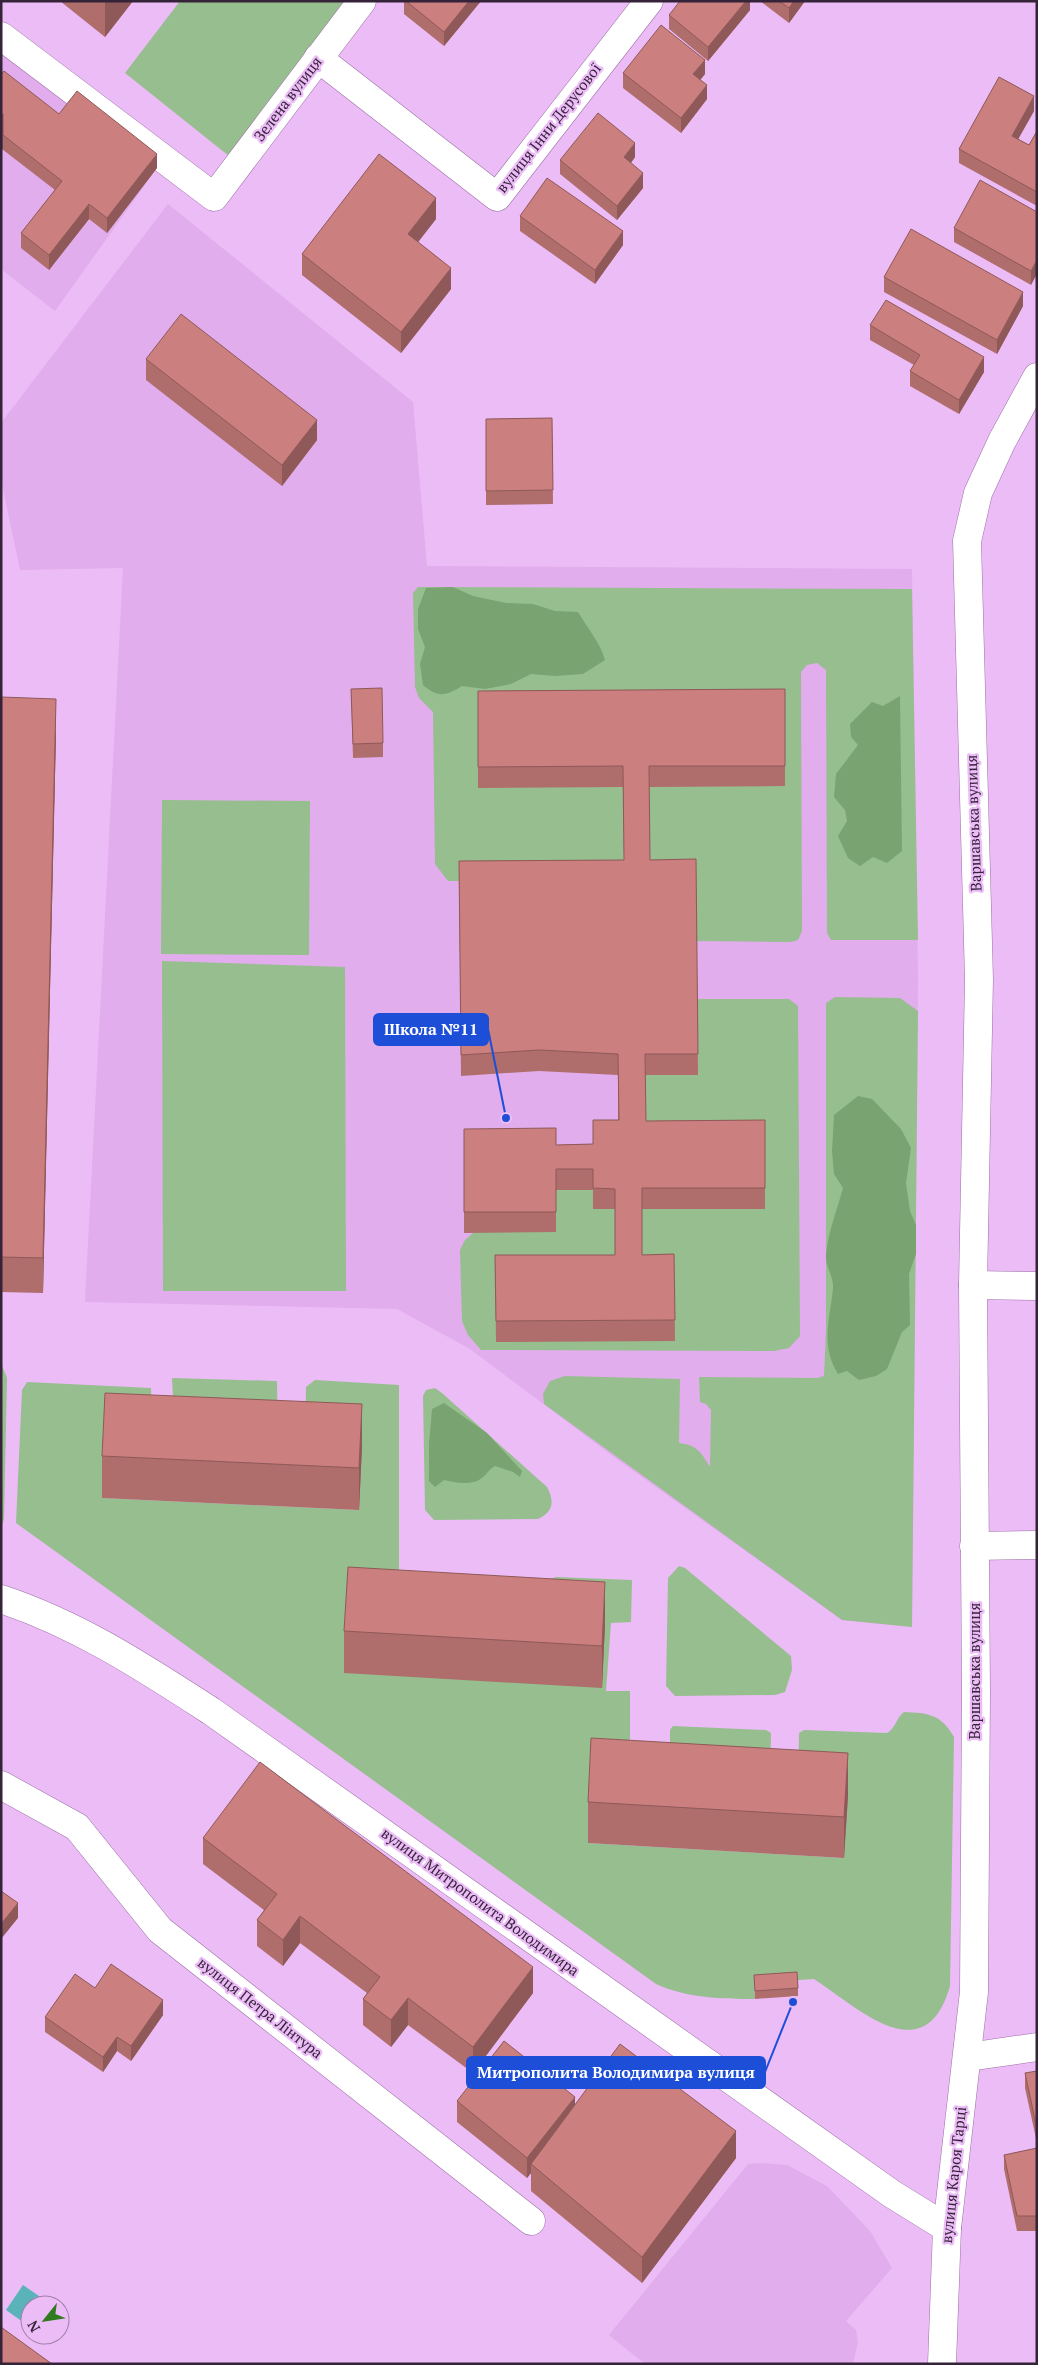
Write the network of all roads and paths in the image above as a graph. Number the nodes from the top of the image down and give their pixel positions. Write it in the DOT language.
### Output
graph roads {
  1 [pos="362,1"];
  2 [pos="648,1"];
  3 [pos="1,36"];
  4 [pos="318,58"];
  5 [pos="1037,377"];
  6 [pos="973,1285"];
  7 [pos="1037,1286"];
  8 [pos="1037,1545"];
  9 [pos="974,1546"];
  10 [pos="1,1599"];
  11 [pos="1,1785"];
  12 [pos="1037,2047"];
  13 [pos="968,2057"];
  14 [pos="532,2221"];
  15 [pos="947,2228"];
  16 [pos="942,2364"];
  1 -- 4 [label="street, Зелена вулиця"];
  2 -- 4 [label="street, вулиця Інни Дерусової"];
  3 -- 4 [label="street, Зелена вулиця"];
  5 -- 6 [label="street, Варшавська вулиця"];
  6 -- 7 [label="street"];
  6 -- 9 [label="street, Варшавська вулиця"];
  8 -- 9 [label="street"];
  9 -- 13 [label="street, Варшавська вулиця"];
  10 -- 15 [label="street, вулиця Митрополита Володимира"];
  11 -- 14 [label="street, вулиця Петра Лінтура"];
  12 -- 13 [label="street"];
  13 -- 15 [label="street, вулиця Кароя Тарці"];
  15 -- 16 [label="street, вулиця Кароя Тарці"];
}
